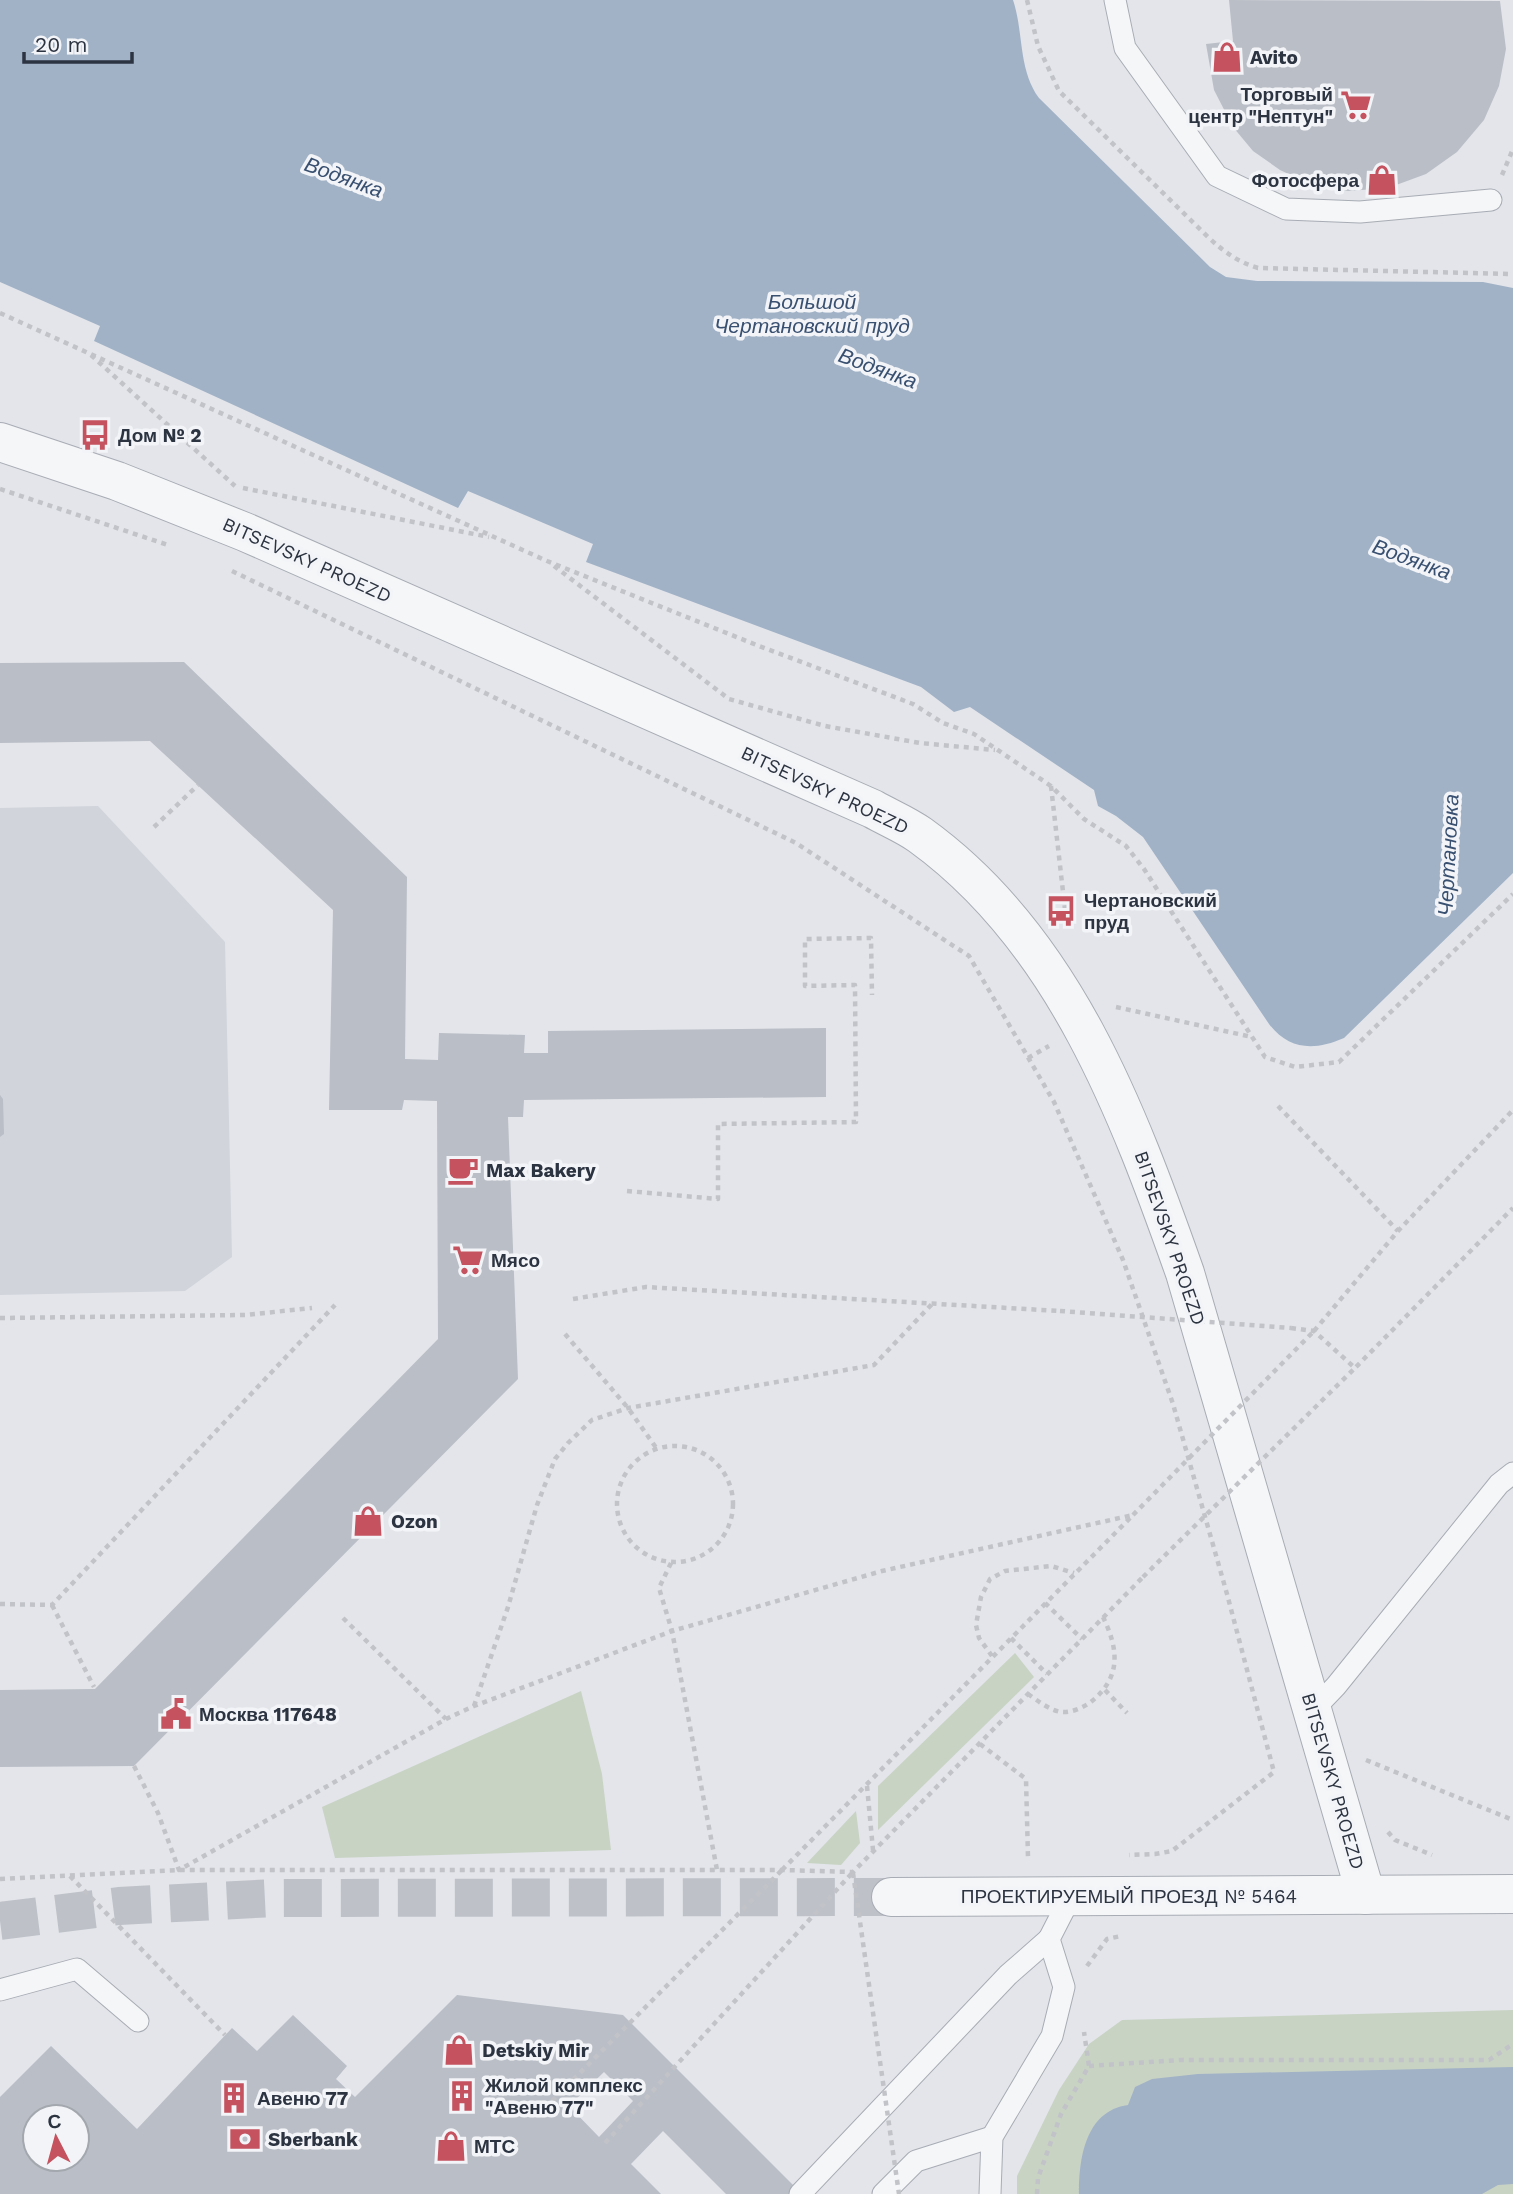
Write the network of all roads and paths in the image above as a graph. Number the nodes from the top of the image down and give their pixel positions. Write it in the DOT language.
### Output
graph roads {
  1 [pos="1115,0"];
  2 [pos="1491,200"];
  3 [pos="0,313"];
  4 [pos="88,352"];
  5 [pos="0,442"];
  6 [pos="0,489"];
  7 [pos="499,539"];
  8 [pos="175,548"];
  9 [pos="547,561"];
  10 [pos="220,565"];
  11 [pos="999,750"];
  12 [pos="198,785"];
  13 [pos="1051,786"];
  14 [pos="154,827"];
  15 [pos="1513,894"];
  16 [pos="1067,927"];
  17 [pos="872,995"];
  18 [pos="1116,1007"];
  19 [pos="1252,1037"];
  20 [pos="1057,1041"];
  21 [pos="1028,1058"];
  22 [pos="1278,1106"];
  23 [pos="1513,1110"];
  24 [pos="627,1191"];
  25 [pos="1513,1208"];
  26 [pos="1398,1231"];
  27 [pos="573,1299"];
  28 [pos="933,1303"];
  29 [pos="335,1305"];
  30 [pos="312,1308"];
  31 [pos="0,1318"];
  32 [pos="1314,1331"];
  33 [pos="565,1334"];
  34 [pos="1355,1368"];
  35 [pos="628,1408"];
  36 [pos="657,1449"];
  37 [pos="1513,1473"];
  38 [pos="1133,1515"];
  39 [pos="671,1563"];
  40 [pos="1074,1573"];
  41 [pos="1045,1603"];
  42 [pos="0,1604"];
  43 [pos="52,1605"];
  44 [pos="1103,1617"];
  45 [pos="343,1618"];
  46 [pos="672,1631"];
  47 [pos="1011,1638"];
  48 [pos="1082,1639"];
  49 [pos="992,1656"];
  50 [pos="1047,1674"];
  51 [pos="94,1688"];
  52 [pos="1105,1690"];
  53 [pos="1028,1694"];
  54 [pos="474,1706"];
  55 [pos="1312,1711"];
  56 [pos="1127,1713"];
  57 [pos="446,1719"];
  58 [pos="980,1744"];
  59 [pos="1356,1756"];
  60 [pos="134,1766"];
  61 [pos="866,1785"];
  62 [pos="1513,1820"];
  63 [pos="1387,1830"];
  64 [pos="873,1851"];
  65 [pos="1117,1855"];
  66 [pos="1041,1857"];
  67 [pos="1015,1858"];
  68 [pos="1028,1858"];
  69 [pos="1443,1859"];
  70 [pos="179,1870"];
  71 [pos="718,1870"];
  72 [pos="782,1870"];
  73 [pos="853,1872"];
  74 [pos="69,1876"];
  75 [pos="0,1879"];
  76 [pos="1513,1894"];
  77 [pos="1366,1895"];
  78 [pos="891,1896"];
  79 [pos="1071,1896"];
  80 [pos="1133,1934"];
  81 [pos="1049,1939"];
  82 [pos="1062,1979"];
  83 [pos="0,1990"];
  84 [pos="138,2021"];
  85 [pos="1083,2028"];
  86 [pos="225,2035"];
  87 [pos="1513,2044"];
  88 [pos="1089,2066"];
  89 [pos="552,2101"];
  90 [pos="992,2137"];
  91 [pos="605,2143"];
  92 [pos="800,2194"];
  93 [pos="883,2194"];
  94 [pos="899,2194"];
  95 [pos="990,2194"];
  96 [pos="1037,2194"];
  1 -- 2 [label="lane"];
  3 -- 4 [label="path"];
  4 -- 7 [label="path"];
  4 -- 7 [label="path"];
  5 -- 55 [label="street, BITSEVSKY PROEZD"];
  6 -- 8 [label="path"];
  7 -- 9 [label="path"];
  9 -- 11 [label="path"];
  9 -- 11 [label="path"];
  10 -- 21 [label="path"];
  11 -- 13 [label="path"];
  12 -- 14 [label="path"];
  13 -- 16 [label="path"];
  13 -- 19 [label="path"];
  15 -- 19 [label="path"];
  17 -- 24 [label="path"];
  18 -- 19 [label="path"];
  20 -- 21 [label="path"];
  21 -- 65 [label="path"];
  22 -- 26 [label="path"];
  23 -- 26 [label="path"];
  25 -- 34 [label="path"];
  26 -- 32 [label="path"];
  27 -- 28 [label="path"];
  28 -- 32 [label="path, bridge"];
  28 -- 35 [label="path"];
  29 -- 43 [label="path"];
  30 -- 31 [label="path"];
  32 -- 34 [label="path"];
  32 -- 38 [label="path, bridge"];
  33 -- 35 [label="path"];
  34 -- 44 [label="path, bridge"];
  35 -- 36 [label="path"];
  35 -- 54 [label="path"];
  36 -- 39 [label="path"];
  36 -- 39 [label="path"];
  37 -- 55 [label="lane"];
  38 -- 40 [label="path"];
  38 -- 46 [label="path"];
  39 -- 46 [label="path"];
  40 -- 41 [label="path"];
  40 -- 49 [label="path"];
  41 -- 47 [label="path"];
  41 -- 48 [label="path"];
  42 -- 43 [label="path"];
  43 -- 51 [label="path"];
  44 -- 48 [label="path"];
  44 -- 52 [label="path"];
  45 -- 57 [label="path"];
  46 -- 54 [label="path"];
  46 -- 71 [label="path"];
  47 -- 49 [label="path"];
  47 -- 50 [label="path"];
  48 -- 50 [label="path"];
  49 -- 61 [label="path"];
  50 -- 53 [label="path"];
  52 -- 53 [label="path"];
  52 -- 56 [label="path"];
  53 -- 58 [label="path"];
  54 -- 57 [label="path"];
  55 -- 77 [label="street, BITSEVSKY PROEZD"];
  57 -- 70 [label="path"];
  58 -- 64 [label="path"];
  58 -- 68 [label="path"];
  59 -- 62 [label="path"];
  60 -- 70 [label="path"];
  61 -- 64 [label="path"];
  61 -- 72 [label="path"];
  63 -- 69 [label="path"];
  64 -- 73 [label="path"];
  66 -- 68 [label="path"];
  67 -- 68 [label="path"];
  70 -- 71 [label="path"];
  70 -- 74 [label="path"];
  71 -- 72 [label="path"];
  72 -- 73 [label="path"];
  72 -- 89 [label="path, bridge"];
  73 -- 91 [label="path, bridge"];
  73 -- 94 [label="path, bridge"];
  74 -- 75 [label="path"];
  74 -- 86 [label="path"];
  76 -- 77 [label="street, ПРОЕКТИРУЕМЫЙ ПРОЕЗД № 5464"];
  77 -- 79 [label="street, ПРОЕКТИРУЕМЫЙ ПРОЕЗД № 5464"];
  78 -- 79 [label="street, ПРОЕКТИРУЕМЫЙ ПРОЕЗД № 5464"];
  79 -- 81 [label="lane"];
  80 -- 82 [label="path"];
  81 -- 82 [label="lane"];
  81 -- 92 [label="lane"];
  82 -- 90 [label="lane"];
  83 -- 84 [label="lane"];
  85 -- 88 [label="path"];
  87 -- 88 [label="path"];
  88 -- 96 [label="path"];
  90 -- 93 [label="lane"];
  90 -- 95 [label="lane"];
}
